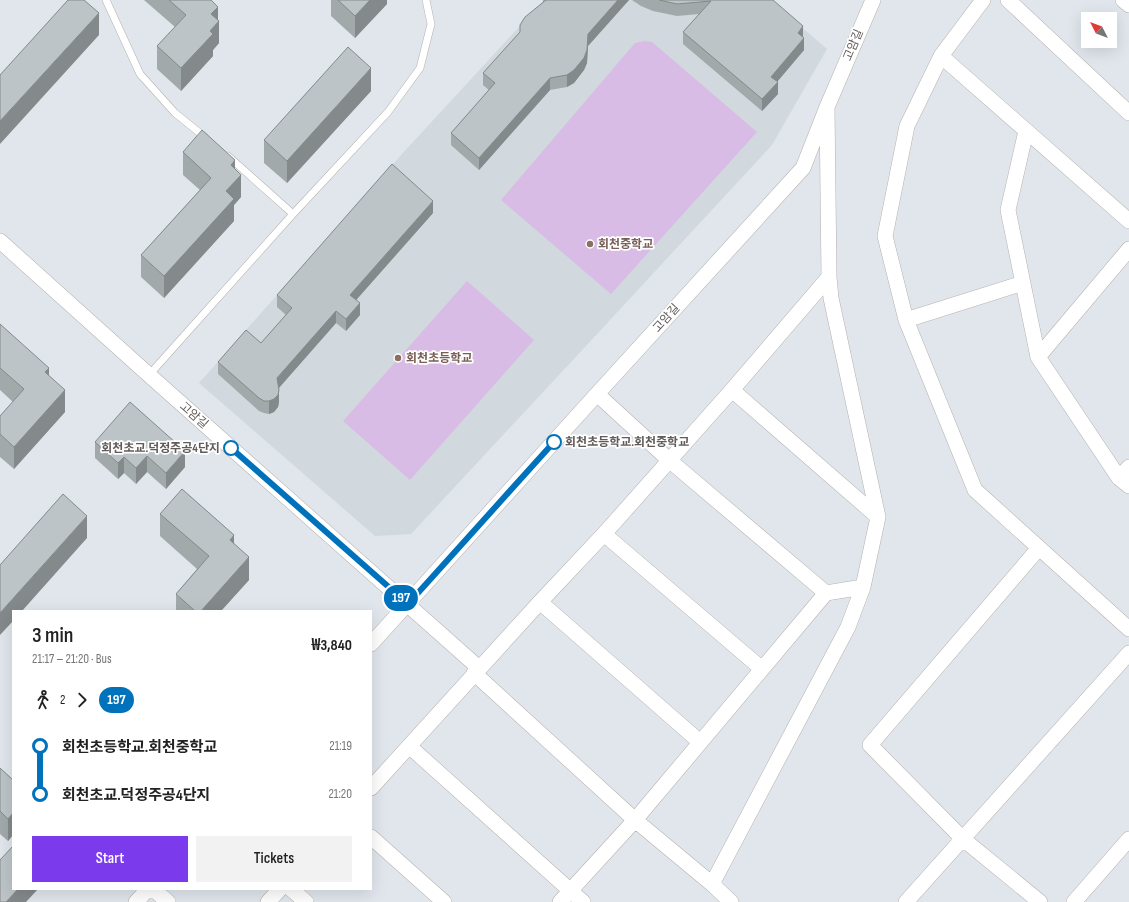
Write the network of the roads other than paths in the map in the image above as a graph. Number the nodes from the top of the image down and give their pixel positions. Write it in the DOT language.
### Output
graph roads {
  1 [pos="106,0"];
  2 [pos="426,0"];
  3 [pos="873,0"];
  4 [pos="983,0"];
  5 [pos="1008,0"];
  6 [pos="1123,0"];
  7 [pos="1129,6"];
  8 [pos="941,56"];
  9 [pos="827,107"];
  10 [pos="1129,113"];
  11 [pos="1026,131"];
  12 [pos="293,214"];
  13 [pos="1129,221"];
  14 [pos="0,241"];
  15 [pos="1129,249"];
  16 [pos="829,277"];
  17 [pos="1023,283"];
  18 [pos="906,320"];
  19 [pos="1038,358"];
  20 [pos="149,375"];
  21 [pos="732,390"];
  22 [pos="597,394"];
  23 [pos="669,460"];
  24 [pos="1126,477"];
  25 [pos="878,518"];
  26 [pos="604,534"];
  27 [pos="1039,548"];
  28 [pos="863,587"];
  29 [pos="826,594"];
  30 [pos="540,602"];
  31 [pos="408,604"];
  32 [pos="1129,629"];
  33 [pos="372,643"];
  34 [pos="1129,652"];
  35 [pos="762,669"];
  36 [pos="477,671"];
  37 [pos="700,742"];
  38 [pos="409,746"];
  39 [pos="372,787"];
  40 [pos="635,820"];
  41 [pos="372,838"];
  42 [pos="962,839"];
  43 [pos="1129,839"];
  44 [pos="712,884"];
  45 [pos="147,890"];
  46 [pos="154,890"];
  47 [pos="279,890"];
  48 [pos="292,890"];
  49 [pos="565,896"];
  50 [pos="136,902"];
  51 [pos="168,902"];
  52 [pos="268,902"];
  53 [pos="306,902"];
  54 [pos="444,902"];
  55 [pos="583,902"];
  56 [pos="731,902"];
  57 [pos="906,902"];
  58 [pos="1040,902"];
  59 [pos="1074,902"];
  1 -- 12 [label="lane"];
  2 -- 12 [label="lane"];
  3 -- 9 [label="street, 고암길"];
  4 -- 8 [label="street"];
  5 -- 10 [label="street"];
  6 -- 7 [label="street"];
  8 -- 11 [label="street"];
  8 -- 18 [label="street"];
  9 -- 16 [label="street"];
  9 -- 22 [label="street, 고암길"];
  11 -- 13 [label="street"];
  11 -- 17 [label="street"];
  12 -- 20 [label="lane"];
  14 -- 20 [label="street, 고암길"];
  15 -- 19 [label="street"];
  16 -- 21 [label="street"];
  16 -- 25 [label="street"];
  17 -- 18 [label="street"];
  17 -- 19 [label="street"];
  18 -- 27 [label="street"];
  19 -- 24 [label="street"];
  20 -- 31 [label="street, 고암길"];
  21 -- 23 [label="street"];
  21 -- 25 [label="street"];
  22 -- 23 [label="street"];
  22 -- 31 [label="street, 고암길"];
  23 -- 26 [label="street"];
  23 -- 29 [label="street"];
  25 -- 28 [label="street"];
  26 -- 30 [label="street"];
  26 -- 35 [label="street"];
  27 -- 32 [label="street"];
  27 -- 42 [label="street"];
  28 -- 29 [label="street"];
  28 -- 44 [label="street"];
  29 -- 35 [label="street"];
  30 -- 36 [label="street"];
  30 -- 37 [label="street"];
  31 -- 33 [label="street, 고암길"];
  31 -- 36 [label="street"];
  34 -- 42 [label="street"];
  35 -- 37 [label="street"];
  36 -- 38 [label="street"];
  36 -- 40 [label="street"];
  37 -- 40 [label="street"];
  38 -- 39 [label="street"];
  38 -- 49 [label="street"];
  40 -- 44 [label="street"];
  40 -- 49 [label="street"];
  41 -- 54 [label="street"];
  42 -- 57 [label="street"];
  42 -- 58 [label="street"];
  43 -- 59 [label="street"];
  44 -- 56 [label="street"];
  45 -- 50 [label="street"];
  46 -- 51 [label="street"];
  47 -- 52 [label="street"];
  48 -- 53 [label="street"];
  49 -- 55 [label="street"];
}
